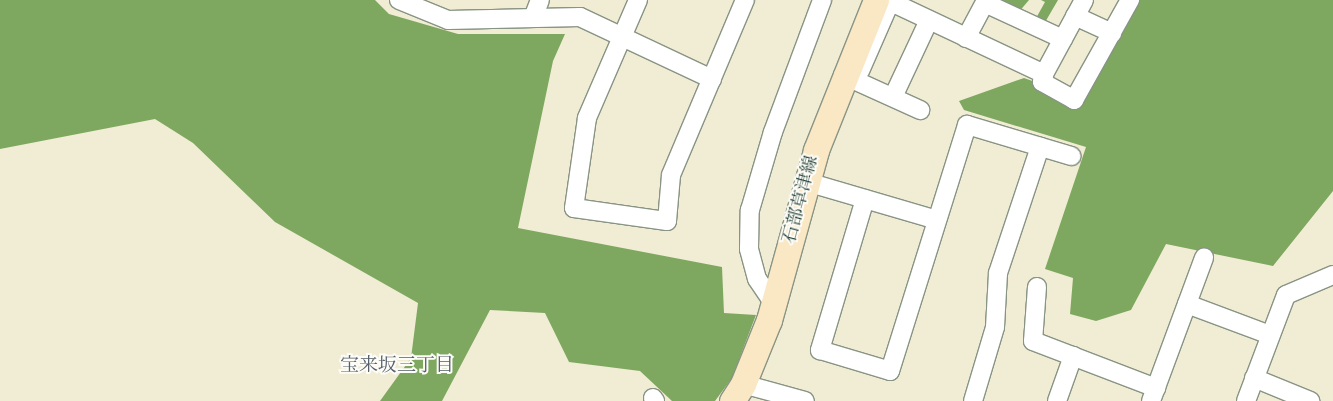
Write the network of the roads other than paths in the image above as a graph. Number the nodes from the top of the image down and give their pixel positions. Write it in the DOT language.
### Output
graph roads {
  1 [pos="399,0"];
  2 [pos="540,0"];
  3 [pos="638,0"];
  4 [pos="745,0"];
  5 [pos="822,0"];
  6 [pos="886,0"];
  7 [pos="1084,0"];
  8 [pos="1130,0"];
  9 [pos="427,6"];
  10 [pos="1076,16"];
  11 [pos="532,18"];
  12 [pos="929,20"];
  13 [pos="1112,33"];
  14 [pos="622,37"];
  15 [pos="966,38"];
  16 [pos="1063,39"];
  17 [pos="1044,74"];
  18 [pos="712,78"];
  19 [pos="849,78"];
  20 [pos="893,97"];
  21 [pos="920,110"];
  22 [pos="1040,147"];
  23 [pos="1071,156"];
  24 [pos="807,182"];
  25 [pos="865,199"];
  26 [pos="937,220"];
  27 [pos="1204,258"];
  28 [pos="1333,275"];
  29 [pos="1037,287"];
  30 [pos="774,304"];
  31 [pos="1187,304"];
  32 [pos="1270,335"];
  33 [pos="1073,356"];
  34 [pos="1254,378"];
  35 [pos="737,393"];
  36 [pos="1153,394"];
  37 [pos="799,400"];
  38 [pos="973,401"];
  39 [pos="1057,401"];
  40 [pos="1246,401"];
  41 [pos="1310,401"];
  1 -- 9 [label="street"];
  2 -- 11 [label="street"];
  3 -- 14 [label="street"];
  4 -- 18 [label="street"];
  5 -- 30 [label="street"];
  6 -- 12 [label="street"];
  6 -- 19 [label="main road, 石部草津線"];
  7 -- 10 [label="street"];
  8 -- 13 [label="street"];
  9 -- 11 [label="street"];
  10 -- 13 [label="street"];
  10 -- 16 [label="street"];
  11 -- 14 [label="street"];
  12 -- 15 [label="street"];
  12 -- 20 [label="street"];
  13 -- 17 [label="street"];
  14 -- 18 [label="street"];
  14 -- 18 [label="street"];
  15 -- 16 [label="street"];
  15 -- 17 [label="street"];
  16 -- 17 [label="street"];
  19 -- 20 [label="street"];
  19 -- 24 [label="main road, 石部草津線"];
  20 -- 21 [label="street"];
  22 -- 23 [label="street"];
  22 -- 26 [label="street"];
  22 -- 38 [label="street"];
  24 -- 25 [label="street"];
  24 -- 30 [label="main road, 石部草津線"];
  25 -- 26 [label="street"];
  25 -- 26 [label="street"];
  27 -- 31 [label="street"];
  28 -- 32 [label="street"];
  29 -- 33 [label="street"];
  30 -- 35 [label="main road, 石部草津線"];
  31 -- 32 [label="street"];
  31 -- 36 [label="street"];
  32 -- 34 [label="street"];
  33 -- 36 [label="street"];
  33 -- 39 [label="street"];
  34 -- 40 [label="street"];
  34 -- 41 [label="street"];
  35 -- 37 [label="street"];
}
